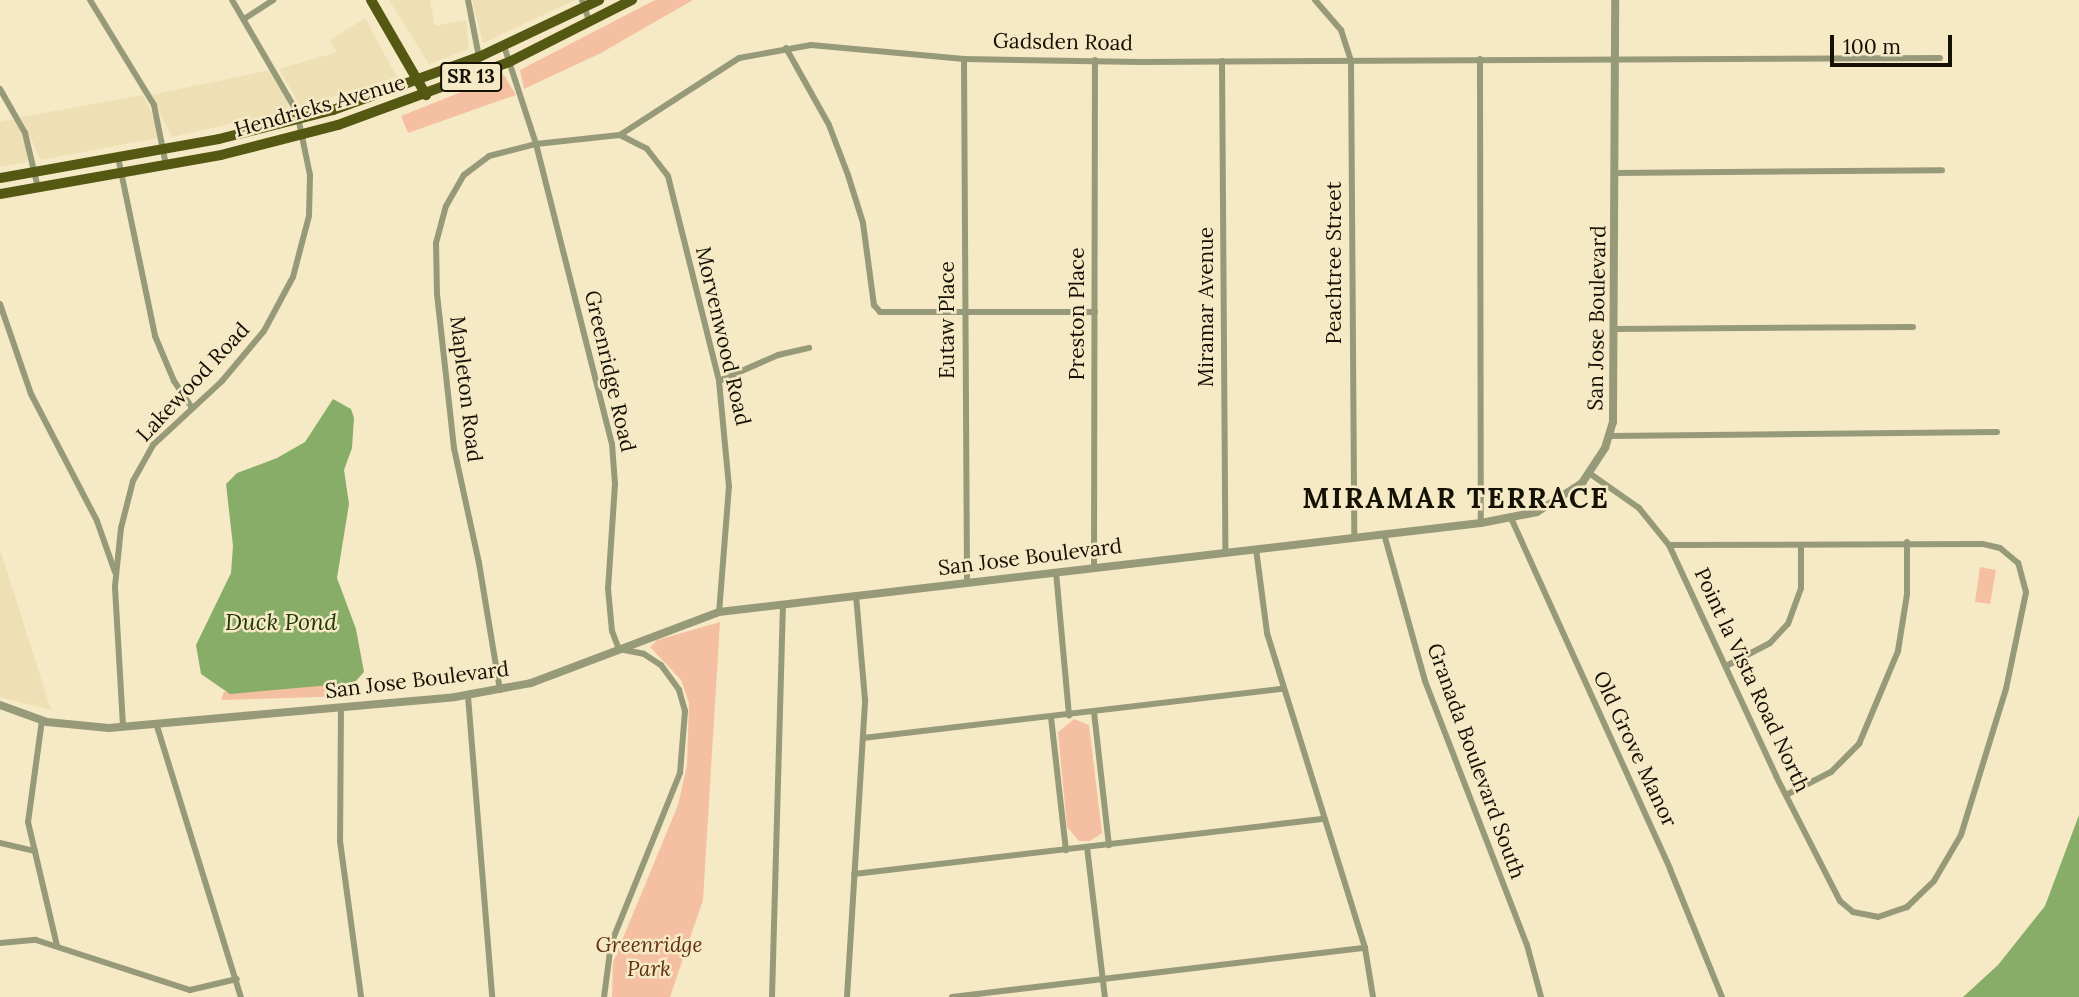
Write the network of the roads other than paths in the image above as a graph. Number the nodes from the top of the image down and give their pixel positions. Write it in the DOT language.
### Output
graph roads {
  1 [pos="90,0"];
  2 [pos="232,0"];
  3 [pos="273,0"];
  4 [pos="371,0"];
  5 [pos="468,0"];
  6 [pos="599,0"];
  7 [pos="632,0"];
  8 [pos="1315,0"];
  9 [pos="1615,0"];
  10 [pos="582,4"];
  11 [pos="244,19"];
  12 [pos="590,23"];
  13 [pos="504,46"];
  14 [pos="786,48"];
  15 [pos="479,57"];
  16 [pos="1615,58"];
  17 [pos="1940,58"];
  18 [pos="964,59"];
  19 [pos="1480,59"];
  20 [pos="1095,60"];
  21 [pos="1350,60"];
  22 [pos="1222,61"];
  23 [pos="509,62"];
  24 [pos="420,79"];
  25 [pos="0,89"];
  26 [pos="430,94"];
  27 [pos="299,119"];
  28 [pos="302,135"];
  29 [pos="620,135"];
  30 [pos="536,144"];
  31 [pos="165,149"];
  32 [pos="118,157"];
  33 [pos="166,165"];
  34 [pos="1942,170"];
  35 [pos="36,171"];
  36 [pos="120,172"];
  37 [pos="1615,173"];
  38 [pos="0,177"];
  39 [pos="38,188"];
  40 [pos="0,194"];
  41 [pos="0,304"];
  42 [pos="965,312"];
  43 [pos="1095,312"];
  44 [pos="1913,327"];
  45 [pos="1615,329"];
  46 [pos="809,348"];
  47 [pos="719,381"];
  48 [pos="191,406"];
  49 [pos="1997,432"];
  50 [pos="1609,436"];
  51 [pos="1589,473"];
  52 [pos="1511,518"];
  53 [pos="1481,523"];
  54 [pos="1384,534"];
  55 [pos="1354,537"];
  56 [pos="1907,542"];
  57 [pos="1669,545"];
  58 [pos="1801,547"];
  59 [pos="1256,549"];
  60 [pos="1225,552"];
  61 [pos="1094,568"];
  62 [pos="1056,572"];
  63 [pos="116,574"];
  64 [pos="967,582"];
  65 [pos="856,595"];
  66 [pos="783,604"];
  67 [pos="719,612"];
  68 [pos="619,649"];
  69 [pos="1728,665"];
  70 [pos="1282,689"];
  71 [pos="500,690"];
  72 [pos="468,696"];
  73 [pos="0,705"];
  74 [pos="341,707"];
  75 [pos="1094,712"];
  76 [pos="1069,715"];
  77 [pos="1051,717"];
  78 [pos="41,720"];
  79 [pos="156,723"];
  80 [pos="123,726"];
  81 [pos="863,738"];
  82 [pos="1786,794"];
  83 [pos="1324,819"];
  84 [pos="0,844"];
  85 [pos="1109,845"];
  86 [pos="1087,847"];
  87 [pos="1066,850"];
  88 [pos="35,851"];
  89 [pos="854,874"];
  90 [pos="0,943"];
  91 [pos="57,946"];
  92 [pos="1365,948"];
  93 [pos="237,979"];
  94 [pos="1102,980"];
  95 [pos="241,997"];
  96 [pos="361,997"];
  97 [pos="492,997"];
  98 [pos="604,997"];
  99 [pos="772,997"];
  100 [pos="848,997"];
  101 [pos="952,997"];
  102 [pos="1104,997"];
  103 [pos="1373,997"];
  104 [pos="1541,997"];
  105 [pos="1722,997"];
  1 -- 31 [label="street"];
  2 -- 11 [label="street, Lakewood Road"];
  3 -- 11 [label="street"];
  4 -- 24 [label="main road"];
  5 -- 15 [label="street"];
  6 -- 10 [label="main road, Hendricks Avenue / SR 13"];
  7 -- 12 [label="main road, Hendricks Avenue / SR 13"];
  8 -- 21 [label="street, Peachtree Street"];
  9 -- 16 [label="street, San Jose Boulevard"];
  10 -- 12 [label="street"];
  10 -- 13 [label="main road, Hendricks Avenue / SR 13"];
  11 -- 27 [label="street, Lakewood Road"];
  12 -- 23 [label="main road, Hendricks Avenue / SR 13"];
  13 -- 15 [label="main road, Hendricks Avenue / SR 13"];
  13 -- 23 [label="street, Greenridge Road"];
  14 -- 18 [label="street, Gadsden Road"];
  14 -- 29 [label="street, Gadsden Road"];
  14 -- 42 [label="street"];
  15 -- 24 [label="main road, Hendricks Avenue / SR 13"];
  15 -- 26 [label="main road"];
  16 -- 17 [label="street, Gadsden Road"];
  16 -- 19 [label="street, Gadsden Road"];
  16 -- 37 [label="street, San Jose Boulevard"];
  18 -- 20 [label="street, Gadsden Road"];
  18 -- 42 [label="street, Eutaw Place"];
  19 -- 21 [label="street, Gadsden Road"];
  19 -- 53 [label="street"];
  20 -- 22 [label="street, Gadsden Road"];
  20 -- 43 [label="street, Preston Place"];
  21 -- 22 [label="street, Gadsden Road"];
  21 -- 55 [label="street, Peachtree Street"];
  22 -- 60 [label="street, Miramar Avenue"];
  23 -- 26 [label="main road, Hendricks Avenue / SR 13"];
  23 -- 30 [label="street, Greenridge Road"];
  24 -- 26 [label="main road"];
  24 -- 27 [label="main road, Hendricks Avenue / SR 13"];
  25 -- 35 [label="street"];
  26 -- 28 [label="main road, Hendricks Avenue / SR 13"];
  27 -- 28 [label="street, Lakewood Road"];
  27 -- 31 [label="main road, Hendricks Avenue / SR 13"];
  28 -- 33 [label="main road, Hendricks Avenue / SR 13"];
  28 -- 48 [label="street, Lakewood Road"];
  29 -- 30 [label="street, Gadsden Road"];
  29 -- 47 [label="street, Morvenwood Road"];
  30 -- 68 [label="street, Greenridge Road"];
  30 -- 71 [label="street, Mapleton Road"];
  31 -- 32 [label="main road, Hendricks Avenue / SR 13"];
  31 -- 33 [label="street"];
  32 -- 35 [label="main road, Hendricks Avenue / SR 13"];
  32 -- 36 [label="street"];
  33 -- 36 [label="main road, Hendricks Avenue / SR 13"];
  34 -- 37 [label="street"];
  35 -- 38 [label="main road, Hendricks Avenue / SR 13"];
  35 -- 39 [label="street"];
  36 -- 39 [label="main road, Hendricks Avenue / SR 13"];
  36 -- 48 [label="street"];
  37 -- 45 [label="street, San Jose Boulevard"];
  39 -- 40 [label="main road, Hendricks Avenue / SR 13"];
  41 -- 63 [label="street"];
  42 -- 43 [label="street"];
  42 -- 64 [label="street, Eutaw Place"];
  43 -- 61 [label="street, Preston Place"];
  44 -- 45 [label="street"];
  45 -- 50 [label="street, San Jose Boulevard"];
  46 -- 47 [label="street"];
  47 -- 67 [label="street, Morvenwood Road"];
  48 -- 63 [label="street, Lakewood Road"];
  49 -- 50 [label="street"];
  50 -- 51 [label="street, San Jose Boulevard"];
  51 -- 52 [label="street, San Jose Boulevard"];
  51 -- 57 [label="street, Point la Vista Road North"];
  52 -- 53 [label="street, San Jose Boulevard"];
  52 -- 105 [label="street, Old Grove Manor"];
  53 -- 54 [label="street, San Jose Boulevard"];
  54 -- 55 [label="street, San Jose Boulevard"];
  54 -- 104 [label="street, Granada Boulevard South"];
  55 -- 59 [label="street, San Jose Boulevard"];
  56 -- 58 [label="street"];
  56 -- 82 [label="street"];
  56 -- 82 [label="street, Point la Vista Road North"];
  57 -- 58 [label="street"];
  57 -- 69 [label="street, Point la Vista Road North"];
  58 -- 69 [label="street"];
  59 -- 60 [label="street, San Jose Boulevard"];
  59 -- 70 [label="street"];
  60 -- 61 [label="street, San Jose Boulevard"];
  61 -- 62 [label="street, San Jose Boulevard"];
  62 -- 64 [label="street, San Jose Boulevard"];
  62 -- 76 [label="street"];
  63 -- 80 [label="street, Lakewood Road"];
  64 -- 65 [label="street, San Jose Boulevard"];
  65 -- 66 [label="street, San Jose Boulevard"];
  65 -- 81 [label="street"];
  66 -- 67 [label="street, San Jose Boulevard"];
  66 -- 99 [label="street"];
  67 -- 68 [label="street, San Jose Boulevard"];
  68 -- 71 [label="street, San Jose Boulevard"];
  68 -- 98 [label="street"];
  69 -- 82 [label="street, Point la Vista Road North"];
  70 -- 75 [label="street"];
  70 -- 83 [label="street"];
  71 -- 72 [label="street, San Jose Boulevard"];
  72 -- 74 [label="street, San Jose Boulevard"];
  72 -- 97 [label="street"];
  73 -- 78 [label="street, San Jose Boulevard"];
  74 -- 79 [label="street, San Jose Boulevard"];
  74 -- 96 [label="street"];
  75 -- 76 [label="street"];
  75 -- 85 [label="street"];
  76 -- 77 [label="street"];
  77 -- 81 [label="street"];
  77 -- 87 [label="street"];
  78 -- 80 [label="street, San Jose Boulevard"];
  78 -- 88 [label="street"];
  79 -- 80 [label="street, San Jose Boulevard"];
  79 -- 93 [label="street"];
  81 -- 89 [label="street"];
  83 -- 85 [label="street"];
  83 -- 92 [label="street"];
  84 -- 88 [label="street"];
  85 -- 86 [label="street"];
  86 -- 87 [label="street"];
  86 -- 94 [label="street"];
  87 -- 89 [label="street"];
  88 -- 91 [label="street"];
  89 -- 100 [label="street"];
  90 -- 91 [label="street"];
  91 -- 93 [label="street"];
  92 -- 94 [label="street"];
  92 -- 103 [label="street"];
  93 -- 95 [label="street"];
  94 -- 101 [label="street"];
  94 -- 102 [label="street"];
}
